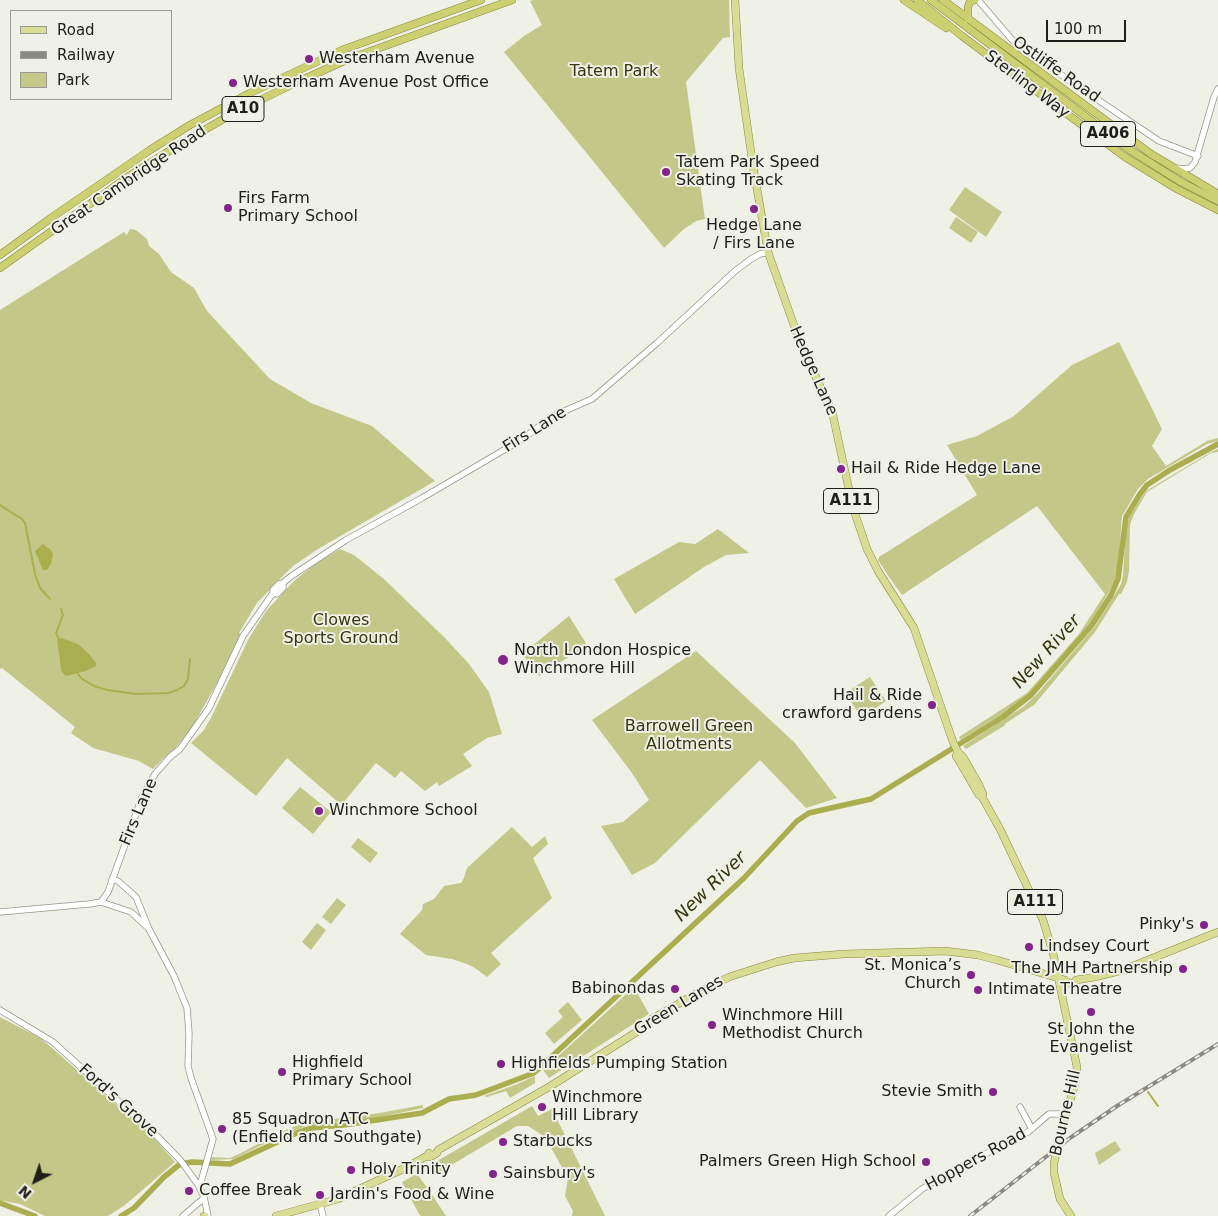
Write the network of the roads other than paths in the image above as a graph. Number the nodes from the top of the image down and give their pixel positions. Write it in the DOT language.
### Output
graph roads {
  1 [pos="481,0"];
  2 [pos="512,0"];
  3 [pos="736,0"];
  4 [pos="904,0"];
  5 [pos="917,0"];
  6 [pos="931,0"];
  7 [pos="943,0"];
  8 [pos="976,0"];
  9 [pos="968,19"];
  10 [pos="962,36"];
  11 [pos="1218,90"];
  12 [pos="1197,159"];
  13 [pos="1170,166"];
  14 [pos="1218,194"];
  15 [pos="1218,201"];
  16 [pos="1218,210"];
  17 [pos="768,252"];
  18 [pos="0,255"];
  19 [pos="0,268"];
  20 [pos="112,879"];
  21 [pos="101,902"];
  22 [pos="0,912"];
  23 [pos="149,928"];
  24 [pos="1218,932"];
  25 [pos="1062,980"];
  26 [pos="0,1010"];
  27 [pos="1020,1107"];
  28 [pos="1066,1114"];
  29 [pos="1032,1129"];
  30 [pos="199,1186"];
  31 [pos="204,1198"];
  32 [pos="320,1204"];
  33 [pos="183,1216"];
  34 [pos="206,1216"];
  35 [pos="276,1216"];
  36 [pos="323,1216"];
  37 [pos="888,1216"];
  38 [pos="1071,1216"];
  1 -- 18 [label="highway, Great Cambridge Road / A10"];
  2 -- 19 [label="highway, Great Cambridge Road / A10"];
  3 -- 17 [label="main road, Hedge Lane / A111"];
  4 -- 10 [label="highway, A406"];
  5 -- 10 [label="highway, Sterling Way / A406"];
  6 -- 15 [label="highway, Sterling Way / A406"];
  7 -- 9 [label="highway, A406"];
  8 -- 9 [label="highway"];
  8 -- 12 [label="street, Ostliffe Road"];
  9 -- 13 [label="highway, A406"];
  10 -- 16 [label="highway, Sterling Way / A406"];
  11 -- 12 [label="street"];
  12 -- 13 [label="street"];
  13 -- 14 [label="highway, A406"];
  17 -- 20 [label="street, Firs Lane"];
  17 -- 25 [label="main road, Hedge Lane / A111"];
  20 -- 21 [label="street, Firs Lane"];
  20 -- 23 [label="street"];
  21 -- 22 [label="street"];
  21 -- 23 [label="street"];
  23 -- 30 [label="street"];
  24 -- 25 [label="main road, Green Lanes"];
  25 -- 28 [label="main road, Bourne Hill / A111"];
  25 -- 32 [label="main road, Green Lanes"];
  26 -- 30 [label="street, Ford's Grove"];
  27 -- 29 [label="street"];
  28 -- 29 [label="street, Hoppers Road"];
  28 -- 38 [label="main road, Bourne Hill / A111, bridge"];
  29 -- 37 [label="street, Hoppers Road"];
  30 -- 31 [label="street, Ford's Grove"];
  31 -- 33 [label="street"];
  31 -- 34 [label="street, Ford's Grove"];
  32 -- 35 [label="main road, Green Lanes"];
  32 -- 36 [label="street"];
}
